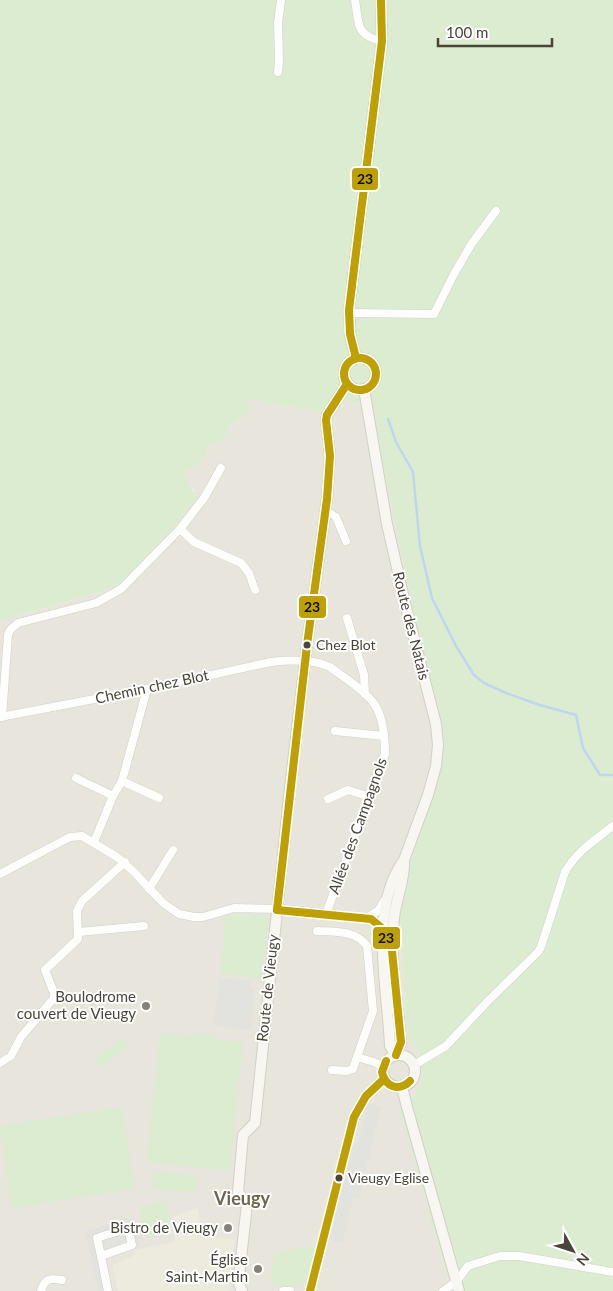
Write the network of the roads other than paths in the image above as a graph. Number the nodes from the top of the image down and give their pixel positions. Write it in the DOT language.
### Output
graph roads {
  1 [pos="281,0"];
  2 [pos="355,0"];
  3 [pos="381,0"];
  4 [pos="382,41"];
  5 [pos="278,72"];
  6 [pos="496,211"];
  7 [pos="350,313"];
  8 [pos="356,358"];
  9 [pos="347,384"];
  10 [pos="364,389"];
  11 [pos="221,468"];
  12 [pos="325,510"];
  13 [pos="180,529"];
  14 [pos="346,540"];
  15 [pos="255,590"];
  16 [pos="347,618"];
  17 [pos="305,662"];
  18 [pos="147,689"];
  19 [pos="365,694"];
  20 [pos="1,717"];
  21 [pos="335,731"];
  22 [pos="384,736"];
  23 [pos="76,778"];
  24 [pos="122,781"];
  25 [pos="114,796"];
  26 [pos="370,797"];
  27 [pos="159,798"];
  28 [pos="328,798"];
  29 [pos="613,826"];
  30 [pos="94,842"];
  31 [pos="173,850"];
  32 [pos="404,860"];
  33 [pos="125,862"];
  34 [pos="0,874"];
  35 [pos="149,889"];
  36 [pos="389,892"];
  37 [pos="277,910"];
  38 [pos="326,914"];
  39 [pos="365,919"];
  40 [pos="144,926"];
  41 [pos="382,928"];
  42 [pos="317,931"];
  43 [pos="79,932"];
  44 [pos="392,951"];
  45 [pos="396,1055"];
  46 [pos="357,1057"];
  47 [pos="0,1062"];
  48 [pos="414,1065"];
  49 [pos="383,1068"];
  50 [pos="332,1070"];
  51 [pos="384,1079"];
  52 [pos="402,1087"];
  53 [pos="101,1256"];
  54 [pos="613,1272"];
  55 [pos="62,1280"];
  56 [pos="457,1287"];
  57 [pos="41,1291"];
  58 [pos="108,1291"];
  59 [pos="242,1291"];
  60 [pos="284,1291"];
  61 [pos="290,1291"];
  62 [pos="310,1291"];
  63 [pos="443,1291"];
  1 -- 5 [label="street"];
  2 -- 4 [label="street"];
  3 -- 4 [label="street"];
  4 -- 7 [label="street"];
  6 -- 7 [label="street"];
  7 -- 8 [label="street"];
  8 -- 9 [label="street, Route de Vieugy"];
  8 -- 10 [label="street"];
  9 -- 10 [label="street"];
  9 -- 12 [label="street, Route de Vieugy"];
  10 -- 32 [label="street, Route des Natais"];
  11 -- 13 [label="street"];
  12 -- 14 [label="street"];
  12 -- 17 [label="street, Route de Vieugy"];
  13 -- 15 [label="street"];
  13 -- 20 [label="street"];
  16 -- 19 [label="street"];
  17 -- 18 [label="street, Chemin chez Blot"];
  17 -- 19 [label="street, Allée des Campagnols"];
  17 -- 37 [label="street, Route de Vieugy"];
  18 -- 20 [label="street, Chemin chez Blot"];
  18 -- 24 [label="street"];
  19 -- 22 [label="street, Allée des Campagnols"];
  21 -- 22 [label="street, Allée des Campagnols"];
  22 -- 26 [label="street, Allée des Campagnols"];
  23 -- 25 [label="street"];
  24 -- 25 [label="street"];
  24 -- 27 [label="street"];
  25 -- 30 [label="street"];
  26 -- 28 [label="street"];
  26 -- 38 [label="street, Allée des Campagnols"];
  29 -- 48 [label="street"];
  30 -- 33 [label="street"];
  30 -- 34 [label="street"];
  31 -- 35 [label="street"];
  32 -- 36 [label="street, Route des Natais"];
  32 -- 44 [label="street, Route des Natais"];
  33 -- 35 [label="street"];
  33 -- 43 [label="street"];
  35 -- 37 [label="street"];
  36 -- 39 [label="street"];
  36 -- 41 [label="street, Route des Natais"];
  37 -- 38 [label="street"];
  37 -- 59 [label="street, Route de Vieugy"];
  38 -- 39 [label="street"];
  39 -- 41 [label="street"];
  40 -- 43 [label="street"];
  41 -- 44 [label="street"];
  41 -- 45 [label="street, Route des Natais"];
  42 -- 46 [label="street"];
  43 -- 47 [label="street"];
  44 -- 45 [label="street, Route des Natais"];
  45 -- 48 [label="street"];
  45 -- 49 [label="street"];
  46 -- 49 [label="street"];
  46 -- 50 [label="street"];
  48 -- 52 [label="street"];
  49 -- 51 [label="street"];
  51 -- 52 [label="street"];
  51 -- 62 [label="street"];
  52 -- 56 [label="street"];
  53 -- 53 [label="street"];
  53 -- 58 [label="street"];
  54 -- 56 [label="street"];
  55 -- 57 [label="street"];
  56 -- 63 [label="street"];
  60 -- 61 [label="street"];
}
